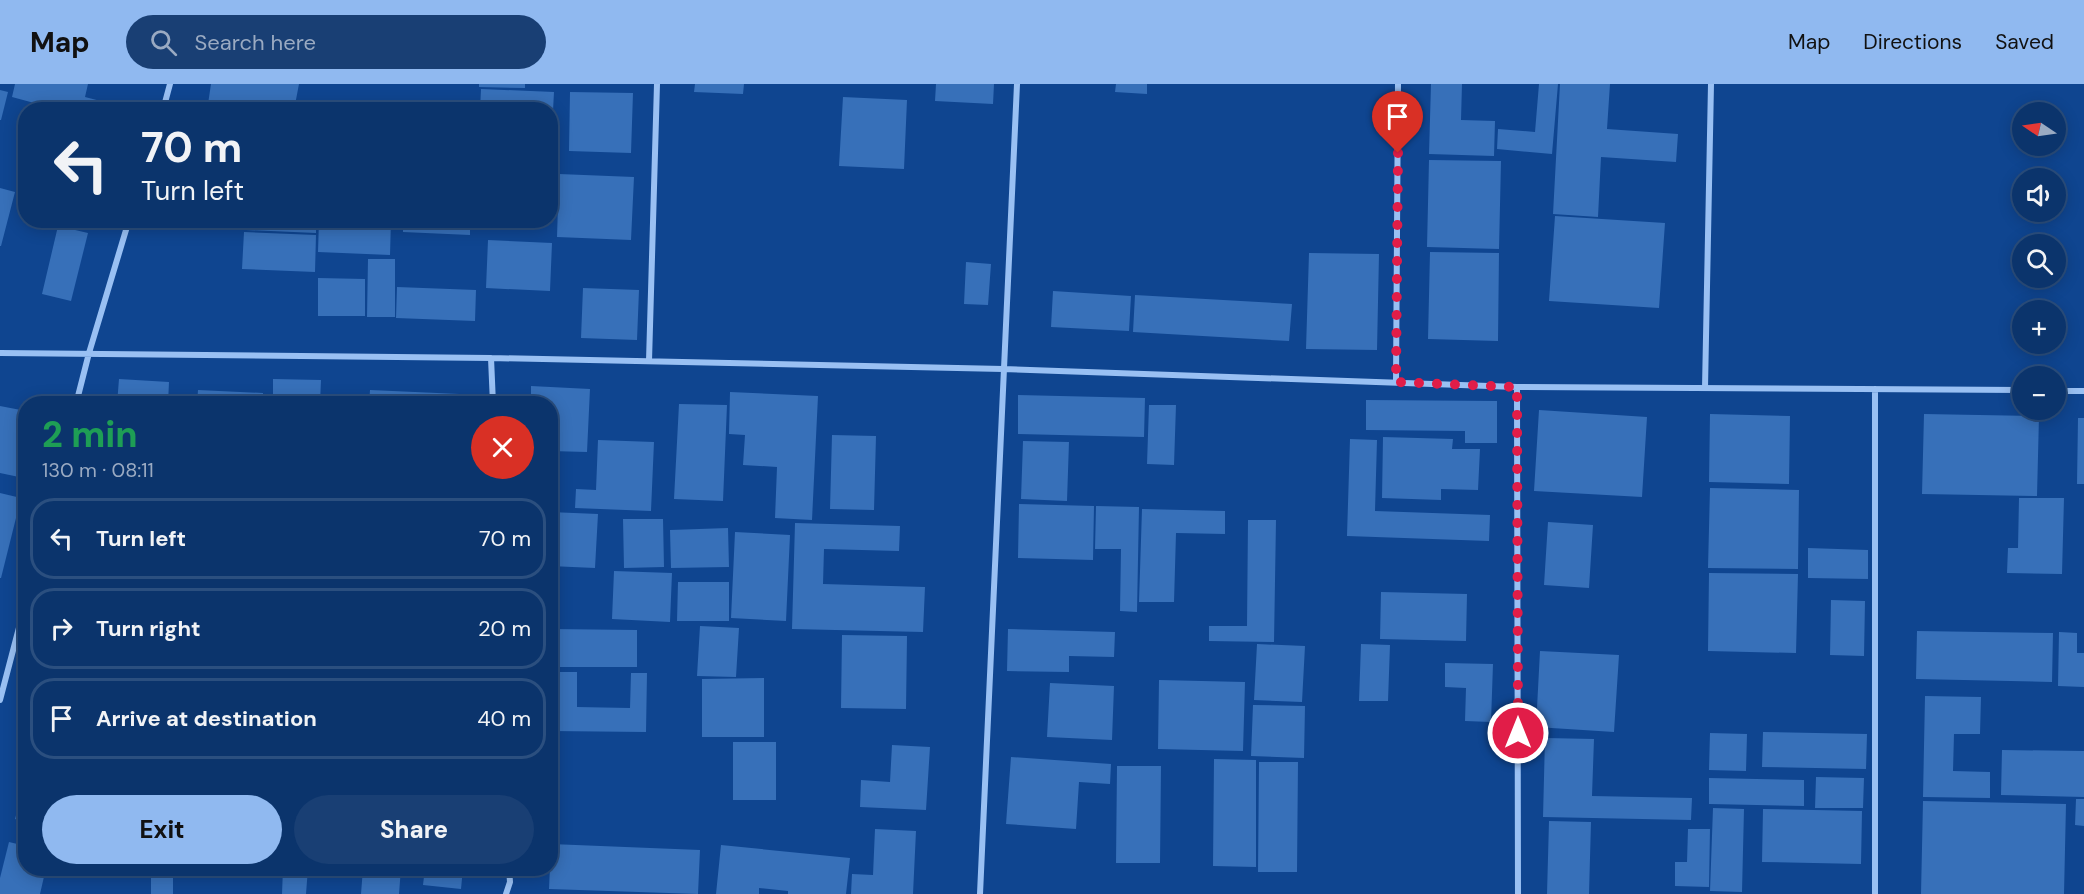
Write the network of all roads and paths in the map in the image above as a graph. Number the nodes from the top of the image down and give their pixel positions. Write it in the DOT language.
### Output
graph roads {
  1 [pos="170,84"];
  2 [pos="657,84"];
  3 [pos="1017,84"];
  4 [pos="1398,84"];
  5 [pos="1711,84"];
  6 [pos="165,102"];
  7 [pos="127,228"];
  8 [pos="0,353"];
  9 [pos="89,353"];
  10 [pos="491,358"];
  11 [pos="649,361"];
  12 [pos="1003,369"];
  13 [pos="1396,382"];
  14 [pos="1517,387"];
  15 [pos="1705,388"];
  16 [pos="1875,389"];
  17 [pos="2012,390"];
  18 [pos="2066,391"];
  19 [pos="2084,391"];
  20 [pos="78,396"];
  21 [pos="493,396"];
  22 [pos="18,631"];
  23 [pos="0,700"];
  24 [pos="510,876"];
  25 [pos="506,894"];
  26 [pos="980,894"];
  27 [pos="1518,894"];
  28 [pos="1875,894"];
  1 -- 6 [label="street"];
  2 -- 11 [label="street"];
  3 -- 12 [label="street"];
  4 -- 13 [label="street"];
  5 -- 15 [label="street"];
  7 -- 9 [label="street"];
  8 -- 9 [label="street"];
  9 -- 10 [label="street"];
  9 -- 20 [label="street"];
  10 -- 11 [label="street"];
  10 -- 21 [label="street"];
  11 -- 12 [label="street"];
  12 -- 13 [label="street"];
  12 -- 26 [label="street"];
  13 -- 14 [label="street"];
  14 -- 15 [label="street"];
  14 -- 27 [label="street"];
  15 -- 16 [label="street"];
  16 -- 17 [label="street"];
  16 -- 28 [label="street"];
  18 -- 19 [label="street"];
  22 -- 23 [label="street"];
  24 -- 25 [label="street"];
}
